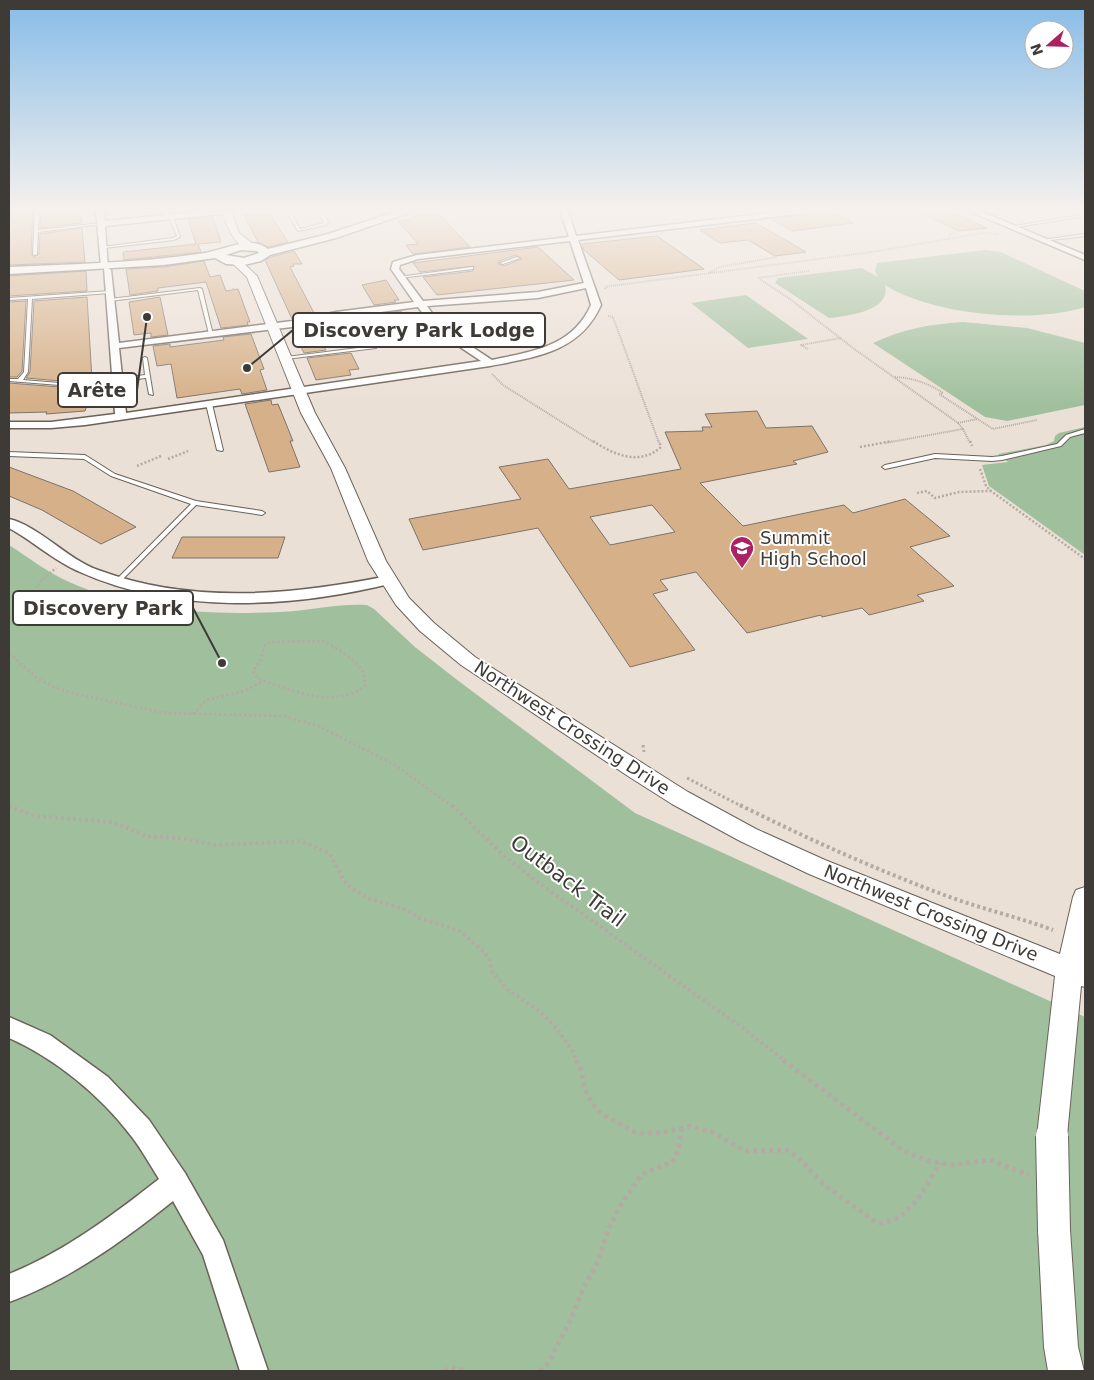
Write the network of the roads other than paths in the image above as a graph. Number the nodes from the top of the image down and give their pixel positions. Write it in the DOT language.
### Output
graph roads {
  1 [pos="107,275"];
  2 [pos="413,275"];
  3 [pos="587,275"];
  4 [pos="252,276"];
  5 [pos="400,277"];
  6 [pos="590,285"];
  7 [pos="110,296"];
  8 [pos="30,298"];
  9 [pos="9,299"];
  10 [pos="421,304"];
  11 [pos="330,316"];
  12 [pos="272,326"];
  13 [pos="211,334"];
  14 [pos="344,342"];
  15 [pos="115,346"];
  16 [pos="374,347"];
  17 [pos="145,358"];
  18 [pos="286,358"];
  19 [pos="490,368"];
  20 [pos="148,376"];
  21 [pos="9,380"];
  22 [pos="118,380"];
  23 [pos="19,381"];
  24 [pos="299,391"];
  25 [pos="151,394"];
  26 [pos="209,404"];
  27 [pos="122,417"];
  28 [pos="9,425"];
  29 [pos="1085,431"];
  30 [pos="220,450"];
  31 [pos="9,454"];
  32 [pos="885,467"];
  33 [pos="195,503"];
  34 [pos="262,513"];
  35 [pos="9,523"];
  36 [pos="388,580"];
  37 [pos="118,581"];
  38 [pos="1085,897"];
  39 [pos="1077,973"];
  40 [pos="9,1027"];
  41 [pos="176,1182"];
  42 [pos="9,1288"];
  43 [pos="254,1371"];
  44 [pos="1066,1371"];
  1 -- 7 [label="street"];
  2 -- 5 [label="lane"];
  3 -- 6 [label="street"];
  4 -- 12 [label="street, Northwest Crossing Drive"];
  5 -- 10 [label="street"];
  6 -- 10 [label="street"];
  6 -- 19 [label="street"];
  7 -- 8 [label="lane"];
  7 -- 13 [label="lane"];
  7 -- 15 [label="street"];
  8 -- 9 [label="lane"];
  8 -- 23 [label="lane"];
  10 -- 11 [label="street"];
  10 -- 19 [label="street"];
  11 -- 12 [label="street"];
  11 -- 14 [label="lane"];
  12 -- 13 [label="street"];
  12 -- 18 [label="street, Northwest Crossing Drive"];
  13 -- 15 [label="street"];
  15 -- 22 [label="street"];
  16 -- 18 [label="lane"];
  17 -- 20 [label="lane"];
  18 -- 24 [label="street, Northwest Crossing Drive"];
  19 -- 24 [label="street"];
  20 -- 22 [label="lane"];
  20 -- 25 [label="lane"];
  21 -- 23 [label="lane"];
  22 -- 23 [label="lane"];
  22 -- 27 [label="street"];
  24 -- 26 [label="street"];
  24 -- 36 [label="street, Northwest Crossing Drive"];
  26 -- 27 [label="street"];
  26 -- 30 [label="lane"];
  27 -- 28 [label="street"];
  29 -- 32 [label="lane"];
  31 -- 33 [label="lane"];
  33 -- 34 [label="lane"];
  33 -- 37 [label="lane"];
  35 -- 37 [label="street"];
  36 -- 37 [label="street"];
  36 -- 39 [label="street, Northwest Crossing Drive"];
  38 -- 39 [label="street"];
  39 -- 44 [label="street, bridge"];
  40 -- 41 [label="street"];
  41 -- 42 [label="street"];
  41 -- 43 [label="street"];
}
